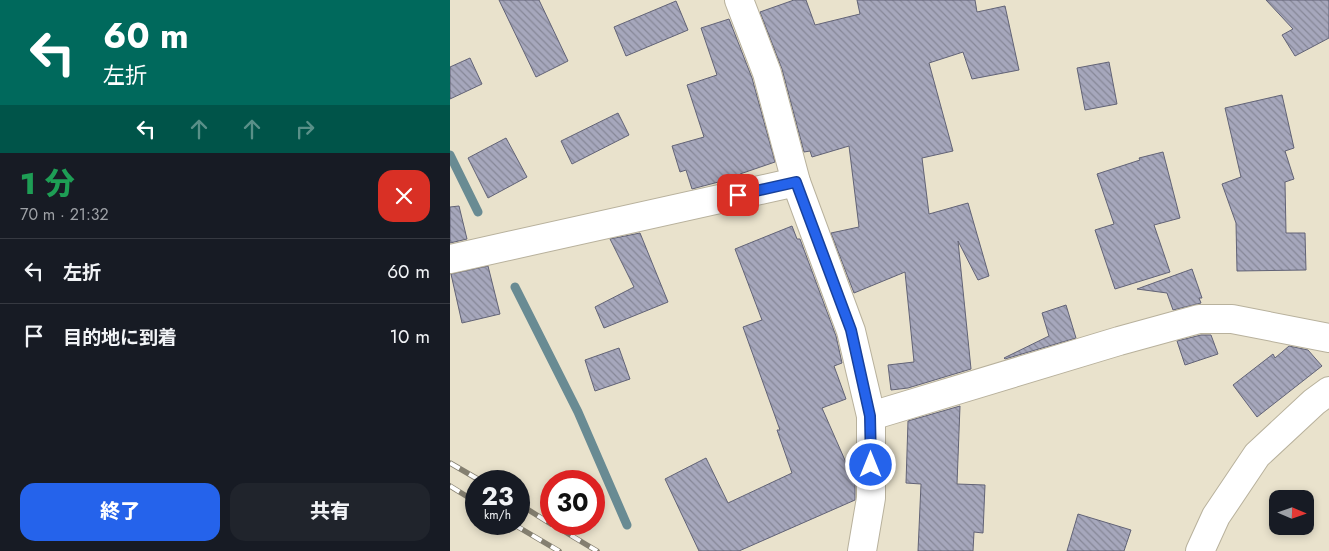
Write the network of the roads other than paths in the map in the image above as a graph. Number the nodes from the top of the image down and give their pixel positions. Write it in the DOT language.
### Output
graph roads {
  1 [pos="739,0"];
  2 [pos="796,182"];
  3 [pos="450,259"];
  4 [pos="1329,338"];
  5 [pos="1329,391"];
  6 [pos="870,416"];
  7 [pos="862,551"];
  8 [pos="1200,551"];
  1 -- 2 [label="street"];
  2 -- 3 [label="street"];
  2 -- 6 [label="street"];
  4 -- 6 [label="street"];
  5 -- 8 [label="street"];
  6 -- 7 [label="street"];
}
